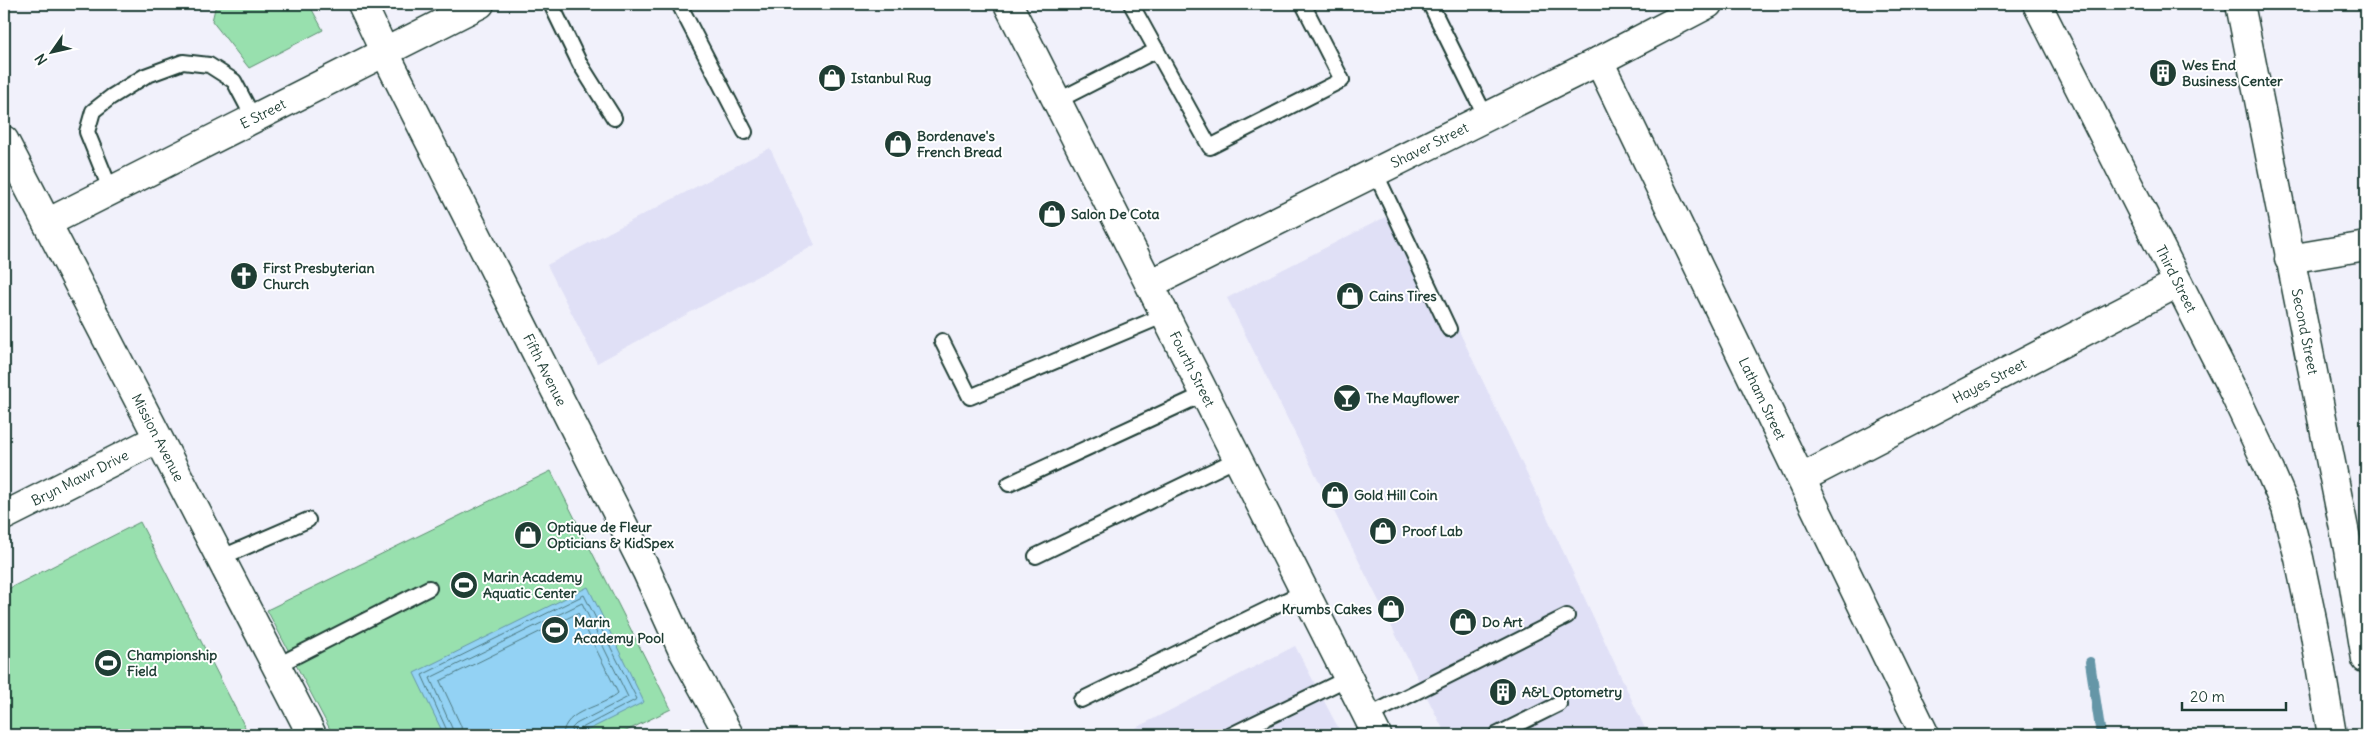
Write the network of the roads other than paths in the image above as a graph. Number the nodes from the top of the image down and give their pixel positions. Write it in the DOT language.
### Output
graph roads {
  1 [pos="362,4"];
  2 [pos="480,4"];
  3 [pos="551,4"];
  4 [pos="679,4"];
  5 [pos="1008,4"];
  6 [pos="1131,4"];
  7 [pos="1303,4"];
  8 [pos="1430,4"];
  9 [pos="1708,4"];
  10 [pos="2037,4"];
  11 [pos="2240,4"];
  12 [pos="1157,50"];
  13 [pos="385,53"];
  14 [pos="1599,61"];
  15 [pos="1057,101"];
  16 [pos="1486,117"];
  17 [pos="614,118"];
  18 [pos="254,119"];
  19 [pos="745,132"];
  20 [pos="4,140"];
  21 [pos="1375,172"];
  22 [pos="112,191"];
  23 [pos="47,223"];
  24 [pos="2366,246"];
  25 [pos="2289,259"];
  26 [pos="2178,283"];
  27 [pos="1150,284"];
  28 [pos="1165,315"];
  29 [pos="1449,329"];
  30 [pos="942,341"];
  31 [pos="1204,394"];
  32 [pos="157,439"];
  33 [pos="1237,459"];
  34 [pos="1802,478"];
  35 [pos="1009,484"];
  36 [pos="4,516"];
  37 [pos="308,520"];
  38 [pos="1036,556"];
  39 [pos="220,558"];
  40 [pos="429,588"];
  41 [pos="2361,588"];
  42 [pos="1305,591"];
  43 [pos="1567,616"];
  44 [pos="2366,659"];
  45 [pos="276,666"];
  46 [pos="1348,678"];
  47 [pos="1081,700"];
  48 [pos="1559,704"];
  49 [pos="1372,726"];
  50 [pos="312,735"];
  51 [pos="729,735"];
  52 [pos="1231,735"];
  53 [pos="1496,735"];
  54 [pos="1925,735"];
  55 [pos="2332,735"];
  1 -- 13 [label="street, Fifth Avenue"];
  2 -- 13 [label="street, E Street"];
  3 -- 17 [label="lane"];
  4 -- 19 [label="lane"];
  5 -- 15 [label="street, Fourth Street"];
  6 -- 12 [label="lane"];
  7 -- 12 [label="lane"];
  8 -- 16 [label="lane"];
  9 -- 14 [label="street, Shaver Street"];
  10 -- 26 [label="street, Third Street"];
  11 -- 25 [label="street, Second Street"];
  12 -- 15 [label="lane"];
  13 -- 18 [label="street, E Street"];
  13 -- 51 [label="street, Fifth Avenue"];
  14 -- 16 [label="street, Shaver Street"];
  14 -- 34 [label="street, Latham Street"];
  15 -- 27 [label="street, Fourth Street"];
  16 -- 21 [label="street, Shaver Street"];
  18 -- 22 [label="street, E Street"];
  18 -- 22 [label="lane"];
  20 -- 23 [label="street, Mission Avenue"];
  21 -- 27 [label="street, Shaver Street"];
  21 -- 29 [label="lane"];
  22 -- 23 [label="street, E Street"];
  23 -- 32 [label="street, Mission Avenue"];
  24 -- 25 [label="street"];
  25 -- 41 [label="street, Second Street"];
  26 -- 34 [label="street, Hayes Street"];
  26 -- 55 [label="street, Third Street"];
  27 -- 28 [label="street, Fourth Street"];
  28 -- 30 [label="lane"];
  28 -- 31 [label="street, Fourth Street"];
  31 -- 33 [label="street, Fourth Street"];
  31 -- 35 [label="lane"];
  32 -- 36 [label="street, Bryn Mawr Drive"];
  32 -- 39 [label="street, Mission Avenue"];
  33 -- 38 [label="lane"];
  33 -- 42 [label="street, Fourth Street"];
  34 -- 54 [label="street, Latham Street"];
  37 -- 39 [label="lane"];
  39 -- 45 [label="street, Mission Avenue"];
  40 -- 45 [label="lane"];
  41 -- 44 [label="street, Second Street"];
  42 -- 46 [label="street, Fourth Street"];
  42 -- 47 [label="lane"];
  43 -- 49 [label="lane"];
  45 -- 50 [label="street, Mission Avenue"];
  46 -- 49 [label="street, Fourth Street"];
  46 -- 52 [label="lane"];
  48 -- 53 [label="lane"];
}
